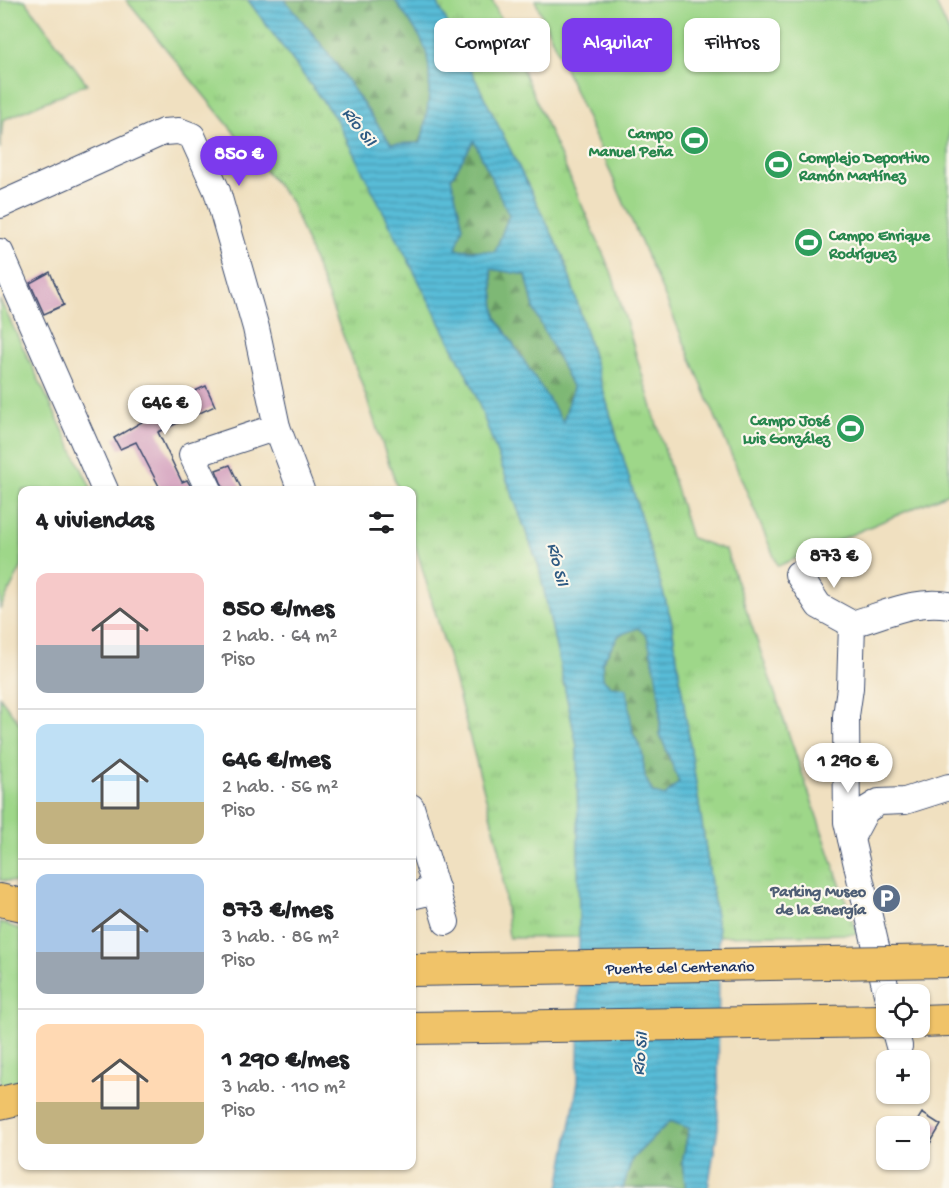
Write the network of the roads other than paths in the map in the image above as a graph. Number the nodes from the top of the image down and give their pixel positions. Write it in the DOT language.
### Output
graph roads {
  1 [pos="0,205"];
  2 [pos="0,252"];
  3 [pos="277,427"];
  4 [pos="103,486"];
  5 [pos="206,486"];
  6 [pos="299,486"];
  7 [pos="798,574"];
  8 [pos="949,605"];
  9 [pos="852,624"];
  10 [pos="848,749"];
  11 [pos="949,787"];
  12 [pos="891,802"];
  13 [pos="416,823"];
  14 [pos="851,838"];
  15 [pos="437,890"];
  16 [pos="416,895"];
  17 [pos="0,900"];
  18 [pos="18,904"];
  19 [pos="446,922"];
  20 [pos="949,961"];
  21 [pos="416,970"];
  22 [pos="885,984"];
  23 [pos="949,1020"];
  24 [pos="930,1021"];
  25 [pos="416,1028"];
  26 [pos="876,1031"];
  27 [pos="18,1099"];
  28 [pos="0,1103"];
  1 -- 3 [label="street"];
  2 -- 4 [label="street"];
  3 -- 5 [label="street"];
  3 -- 6 [label="street"];
  7 -- 9 [label="street"];
  8 -- 9 [label="street"];
  9 -- 10 [label="street"];
  10 -- 12 [label="street"];
  10 -- 14 [label="street"];
  11 -- 12 [label="street"];
  12 -- 14 [label="street"];
  13 -- 15 [label="street"];
  14 -- 22 [label="street"];
  15 -- 16 [label="street"];
  15 -- 19 [label="street"];
  17 -- 18 [label="main road"];
  20 -- 21 [label="main road, Puente del Centenario, bridge"];
  23 -- 24 [label="main road"];
  25 -- 26 [label="main road"];
  27 -- 28 [label="main road"];
}
